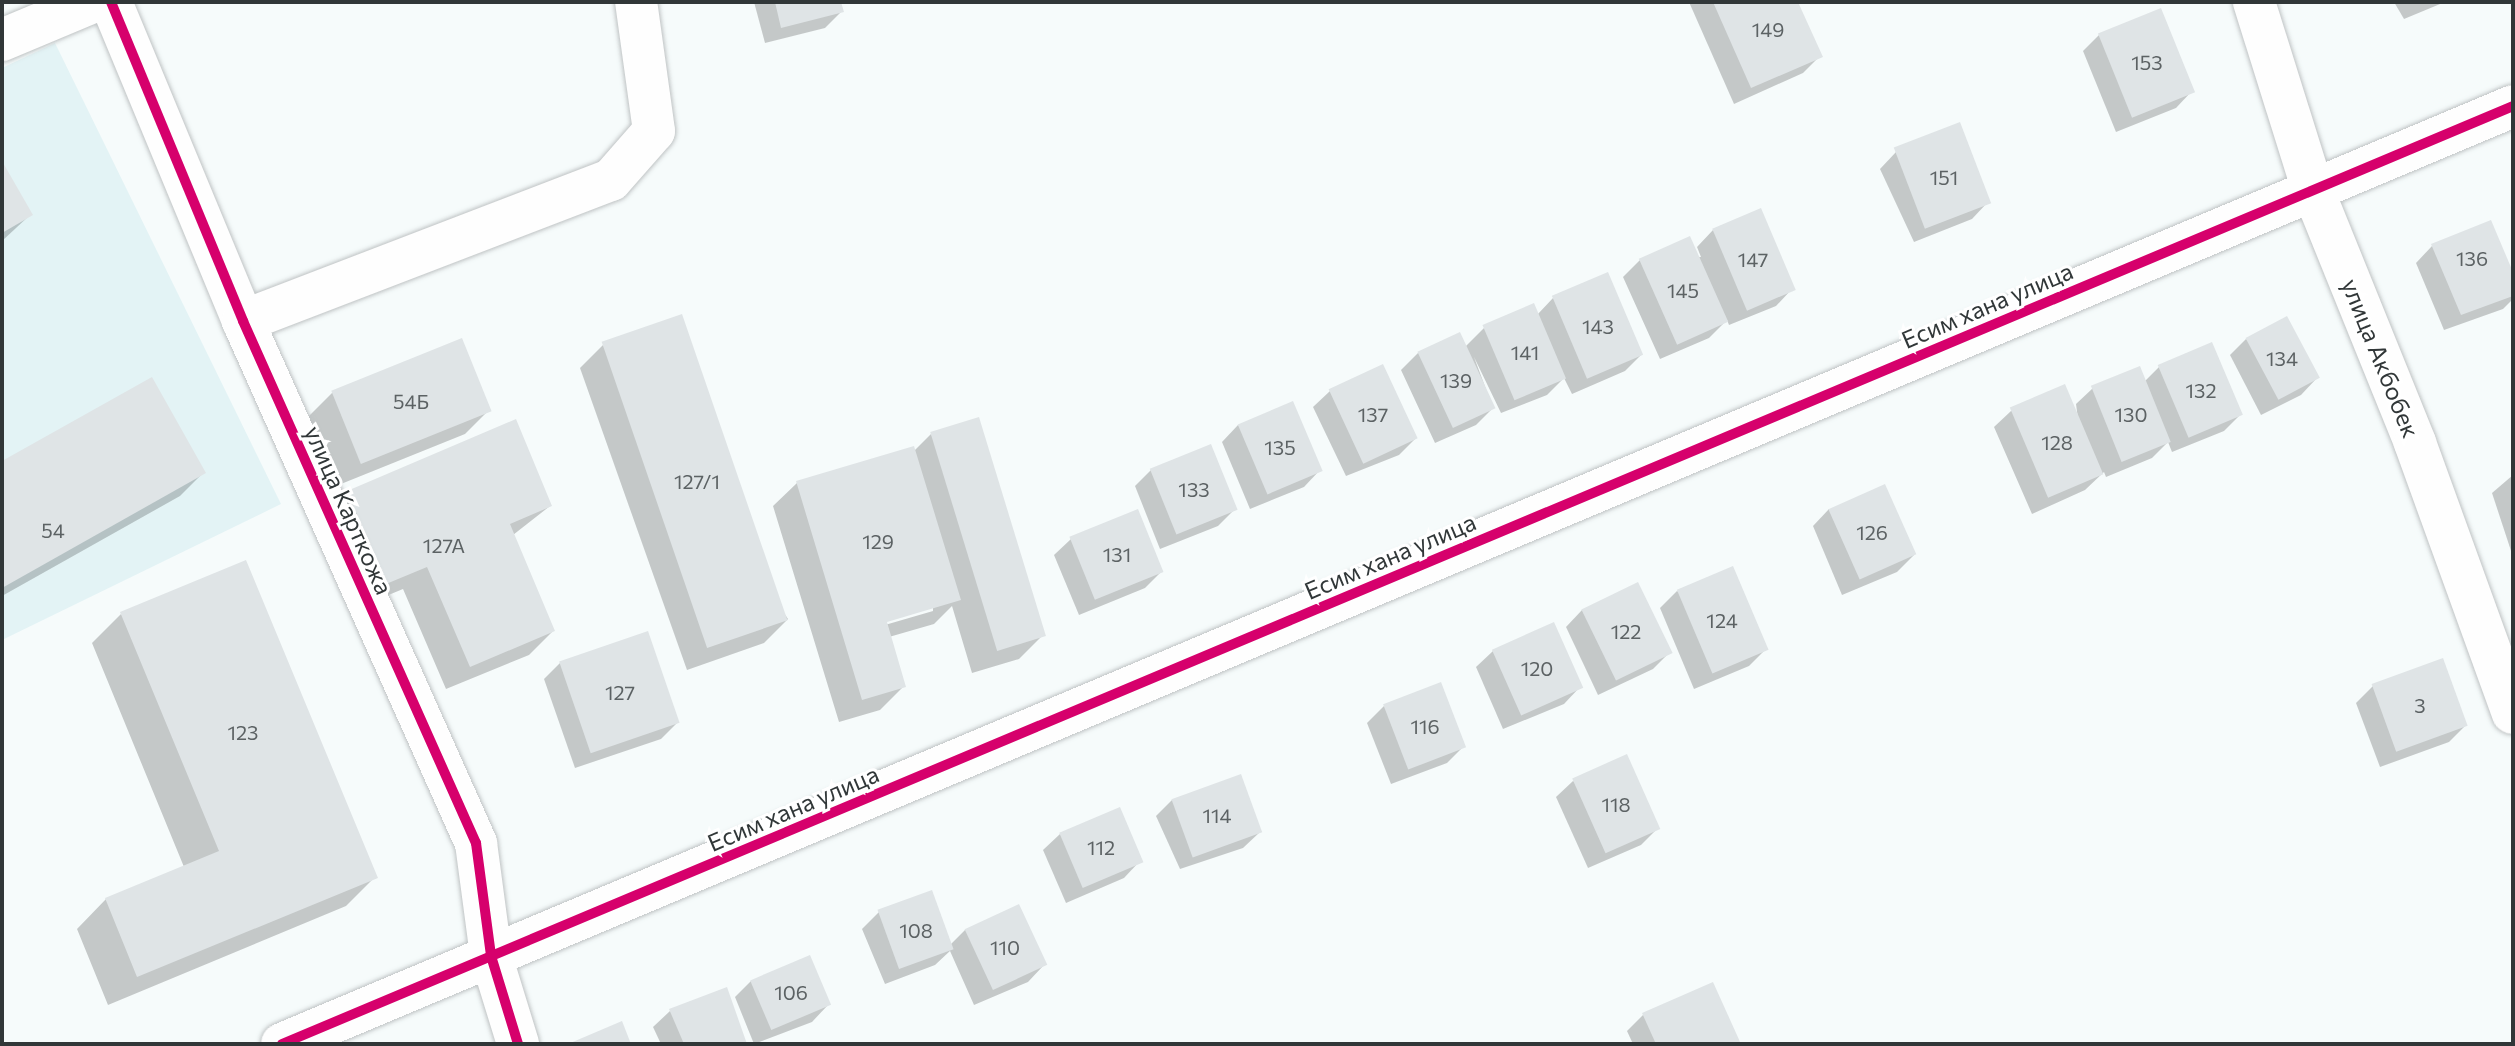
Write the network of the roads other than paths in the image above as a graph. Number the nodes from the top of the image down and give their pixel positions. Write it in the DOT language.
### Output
graph roads {
  1 [pos="93,2"];
  2 [pos="111,2"];
  3 [pos="636,2"];
  4 [pos="2254,2"];
  5 [pos="2,40"];
  6 [pos="2513,106"];
  7 [pos="2313,190"];
  8 [pos="243,321"];
  9 [pos="2513,713"];
  10 [pos="491,956"];
  11 [pos="282,1044"];
  12 [pos="518,1044"];
  1 -- 5 [label="street"];
  2 -- 8 [label="street, улица Карткожа"];
  3 -- 8 [label="street"];
  4 -- 7 [label="street, улица Акбобек"];
  6 -- 7 [label="street, Есим хана улица"];
  7 -- 9 [label="street, улица Акбобек"];
  7 -- 10 [label="street, Есим хана улица"];
  8 -- 10 [label="street, улица Карткожа"];
  10 -- 11 [label="street, Есим хана улица"];
  10 -- 12 [label="street, улица Карткожа"];
}
